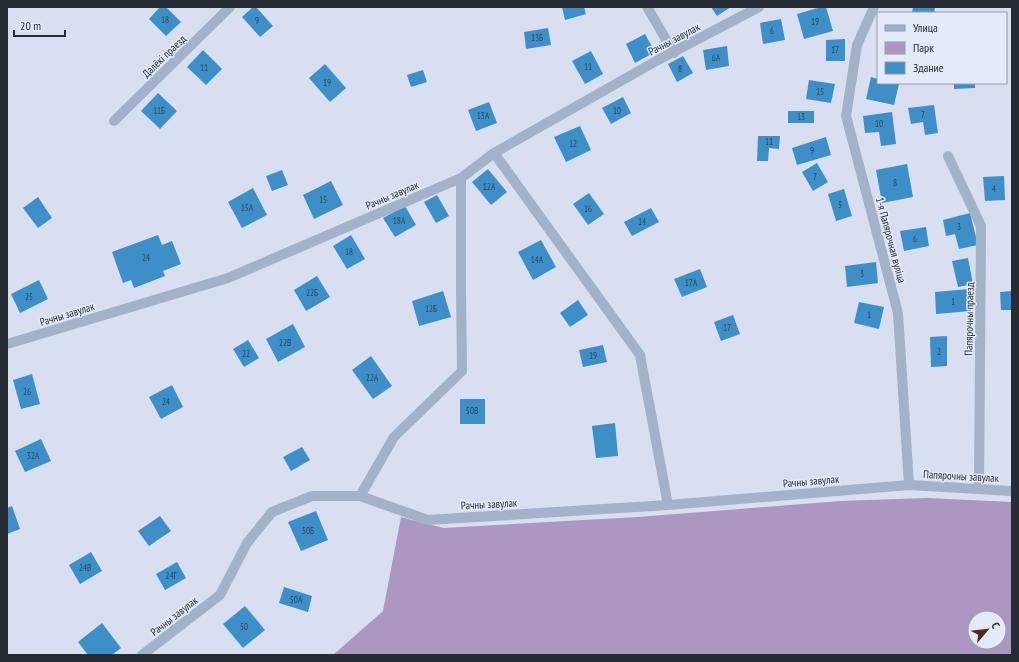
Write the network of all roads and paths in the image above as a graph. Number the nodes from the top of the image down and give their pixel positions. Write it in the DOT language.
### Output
graph roads {
  1 [pos="230,7"];
  2 [pos="647,7"];
  3 [pos="759,7"];
  4 [pos="874,7"];
  5 [pos="674,53"];
  6 [pos="114,121"];
  7 [pos="494,153"];
  8 [pos="948,156"];
  9 [pos="461,178"];
  10 [pos="7,344"];
  11 [pos="909,485"];
  12 [pos="979,489"];
  13 [pos="1012,491"];
  14 [pos="360,496"];
  15 [pos="668,505"];
  16 [pos="142,655"];
  1 -- 6 [label="street, Далёкі праезд"];
  2 -- 5 [label="street"];
  3 -- 5 [label="street, Рачны завулак"];
  4 -- 11 [label="street, 1-я Папярочная вуліца"];
  5 -- 7 [label="street, Рачны завулак"];
  7 -- 9 [label="street, Рачны завулак"];
  7 -- 15 [label="street"];
  8 -- 12 [label="street, Папярочны праезд"];
  9 -- 10 [label="street, Рачны завулак"];
  9 -- 14 [label="street"];
  11 -- 12 [label="street, Папярочны завулак"];
  11 -- 15 [label="street, Рачны завулак"];
  12 -- 13 [label="street, Папярочны завулак"];
  14 -- 15 [label="street, Рачны завулак"];
  14 -- 16 [label="street, Рачны завулак"];
}
